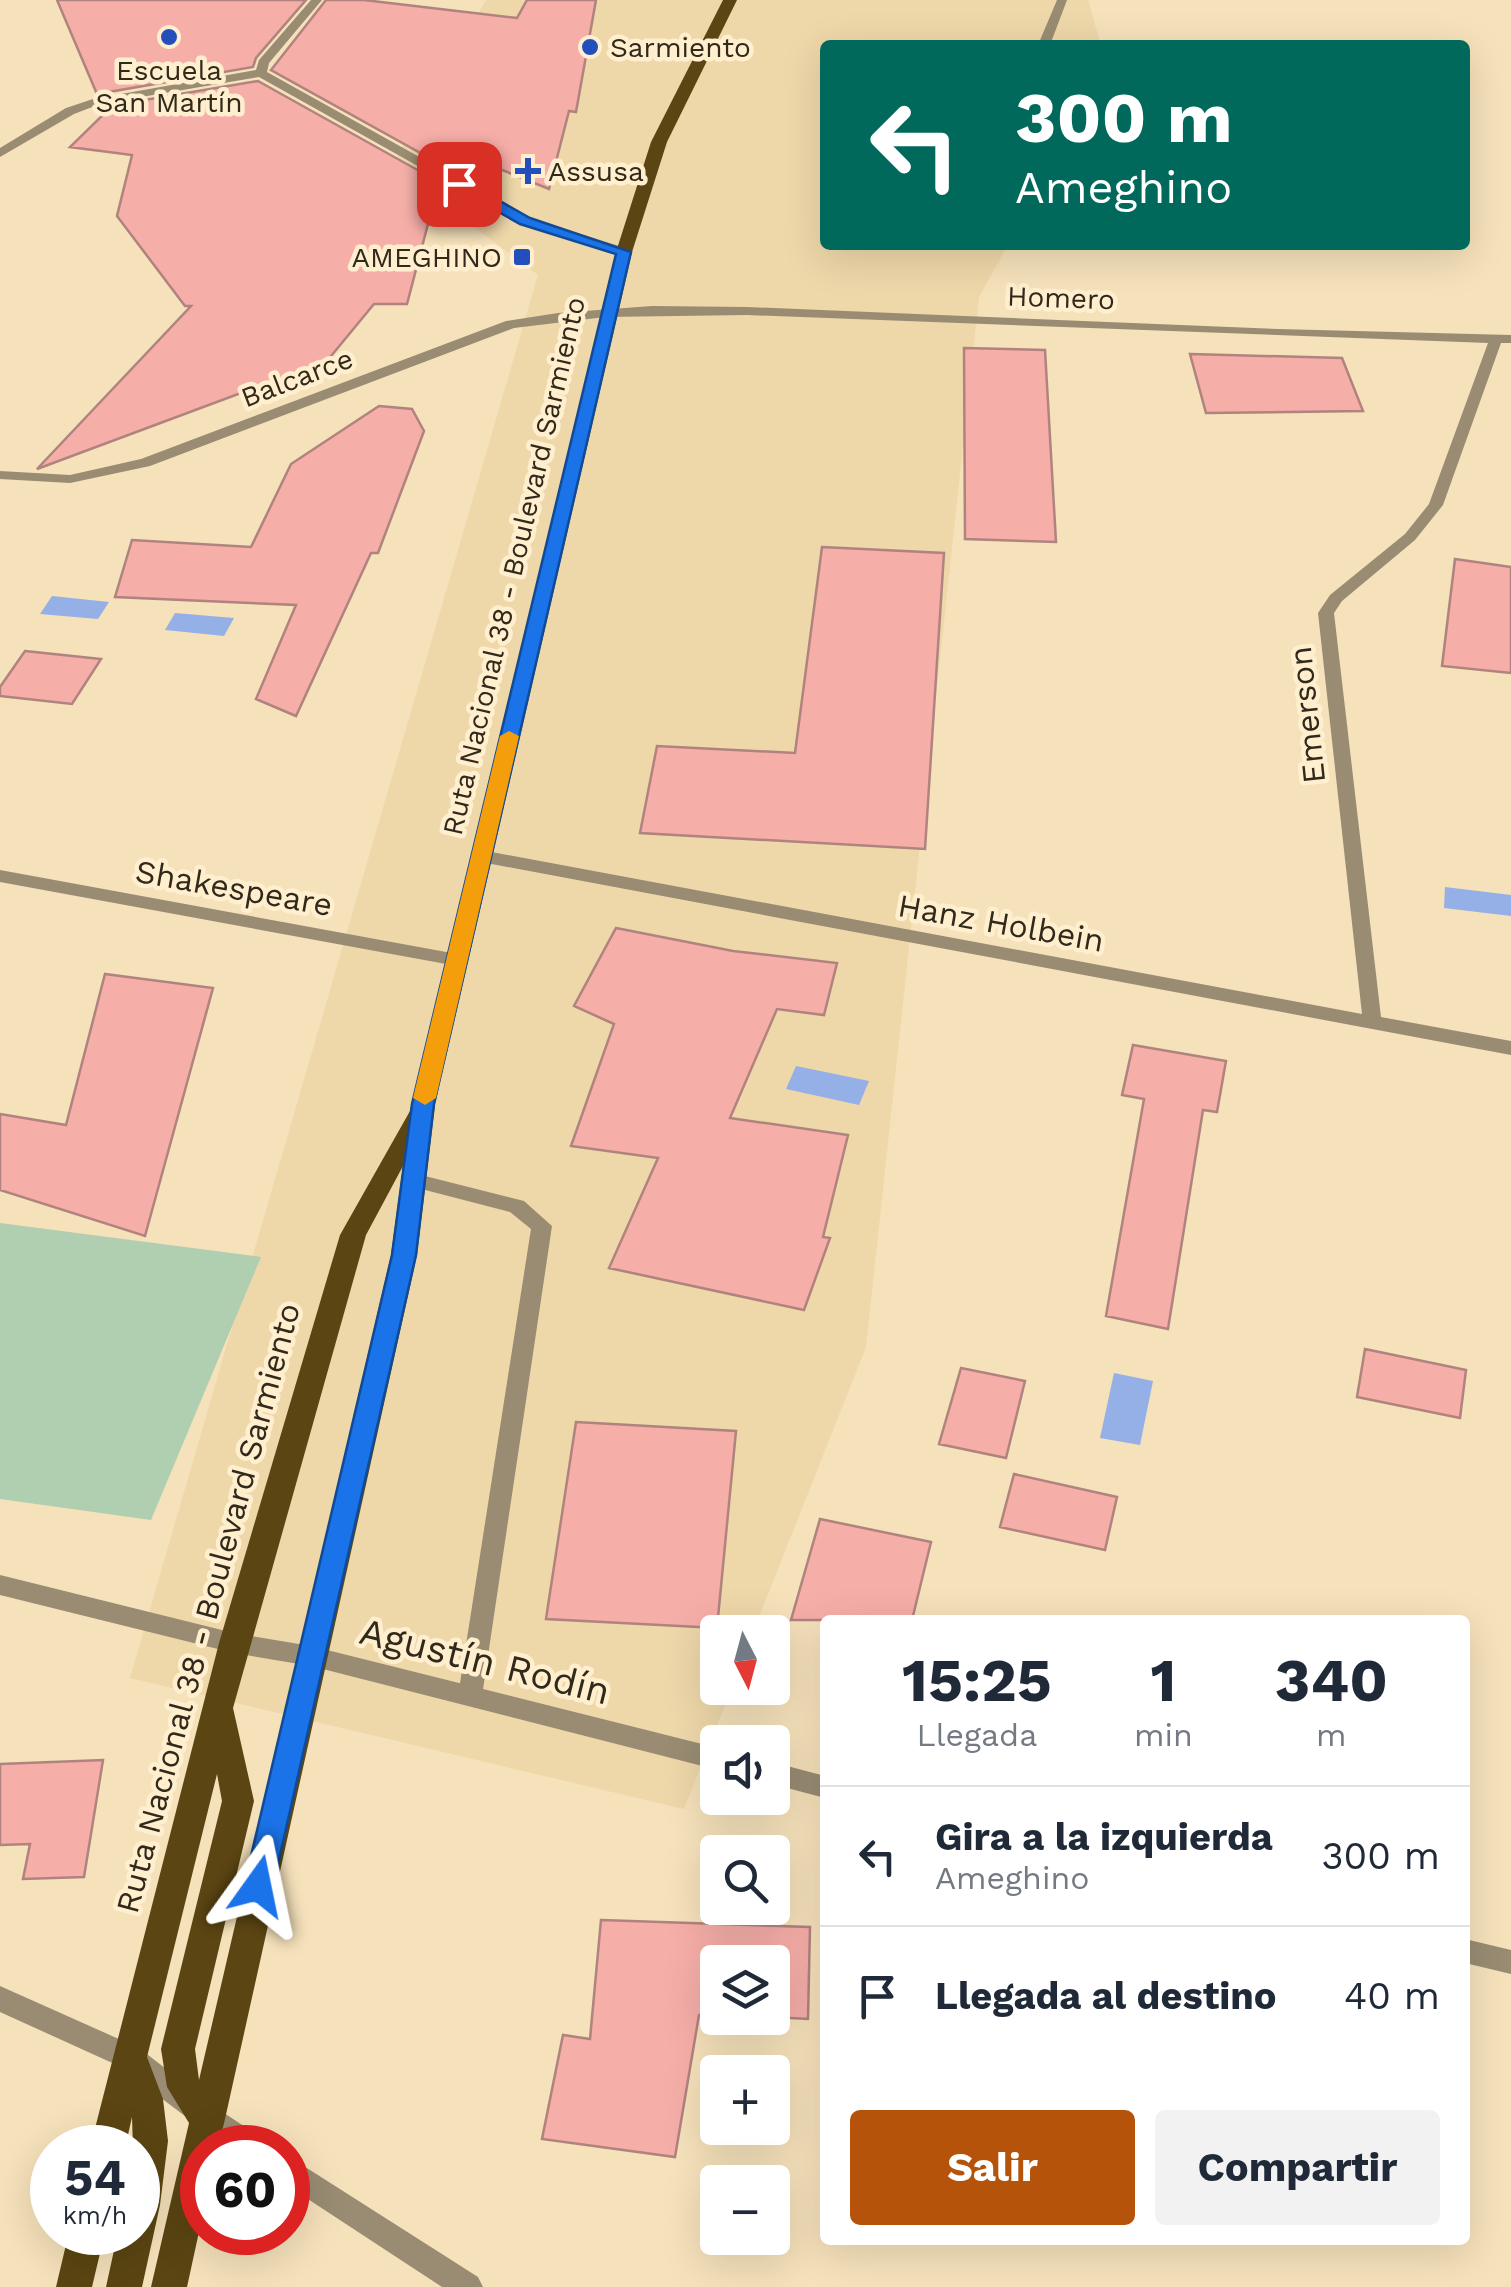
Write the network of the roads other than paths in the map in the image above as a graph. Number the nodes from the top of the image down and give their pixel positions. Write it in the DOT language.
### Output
graph roads {
  1 [pos="317,0"];
  2 [pos="730,0"];
  3 [pos="1062,0"];
  4 [pos="1046,40"];
  5 [pos="260,72"];
  6 [pos="0,153"];
  7 [pos="624,252"];
  8 [pos="610,310"];
  9 [pos="1504,339"];
  10 [pos="0,474"];
  11 [pos="481,856"];
  12 [pos="0,876"];
  13 [pos="457,960"];
  14 [pos="1372,1020"];
  15 [pos="1511,1048"];
  16 [pos="423,1104"];
  17 [pos="414,1180"];
  18 [pos="0,1585"];
  19 [pos="234,1642"];
  20 [pos="311,1656"];
  21 [pos="470,1696"];
  22 [pos="218,1704"];
  23 [pos="700,1754"];
  24 [pos="790,1778"];
  25 [pos="820,1786"];
  26 [pos="1470,1951"];
  27 [pos="1511,1962"];
  28 [pos="0,1999"];
  29 [pos="129,2057"];
  30 [pos="208,2119"];
  31 [pos="113,2125"];
  32 [pos="153,2125"];
  33 [pos="217,2125"];
  34 [pos="310,2184"];
  35 [pos="82,2255"];
  36 [pos="131,2255"];
  37 [pos="74,2287"];
  38 [pos="124,2287"];
  39 [pos="169,2287"];
  40 [pos="468,2287"];
  1 -- 5 [label="street"];
  2 -- 7 [label="main road, Ruta Nacional 38 - Boulevard Sarmiento"];
  3 -- 4 [label="street"];
  5 -- 6 [label="street"];
  5 -- 7 [label="street"];
  7 -- 8 [label="main road, Ruta Nacional 38 - Boulevard Sarmiento"];
  8 -- 9 [label="street, Homero"];
  8 -- 10 [label="street, Balcarce"];
  8 -- 11 [label="main road, Ruta Nacional 38 - Boulevard Sarmiento"];
  9 -- 14 [label="street, Emerson"];
  11 -- 13 [label="main road, Ruta Nacional 38 - Boulevard Sarmiento"];
  11 -- 14 [label="street, Hanz Holbein"];
  12 -- 13 [label="street, Shakespeare"];
  13 -- 16 [label="main road, Ruta Nacional 38 - Boulevard Sarmiento"];
  14 -- 15 [label="street, Hanz Holbein"];
  16 -- 17 [label="main road, Ruta Nacional 38 - Boulevard Sarmiento"];
  16 -- 19 [label="main road, Ruta Nacional 38 - Boulevard Sarmiento"];
  17 -- 20 [label="main road, Ruta Nacional 38 - Boulevard Sarmiento"];
  17 -- 21 [label="street"];
  18 -- 19 [label="street, Agustín Rodín"];
  19 -- 20 [label="street, Agustín Rodín"];
  19 -- 22 [label="main road, Ruta Nacional 38 - Boulevard Sarmiento"];
  20 -- 21 [label="street, Agustín Rodín"];
  20 -- 30 [label="main road, Ruta Nacional 38 - Boulevard Sarmiento"];
  21 -- 23 [label="street, Agustín Rodín"];
  22 -- 29 [label="main road, Ruta Nacional 38 - Boulevard Sarmiento"];
  22 -- 30 [label="main road"];
  24 -- 25 [label="street"];
  26 -- 27 [label="street"];
  28 -- 29 [label="street"];
  29 -- 30 [label="street"];
  29 -- 31 [label="main road, Ruta Nacional 38 - Boulevard Sarmiento"];
  29 -- 32 [label="main road"];
  30 -- 33 [label="street"];
  30 -- 39 [label="main road, Ruta Nacional 38 - Boulevard Sarmiento"];
  34 -- 40 [label="street"];
  35 -- 37 [label="main road"];
  36 -- 38 [label="main road"];
}
